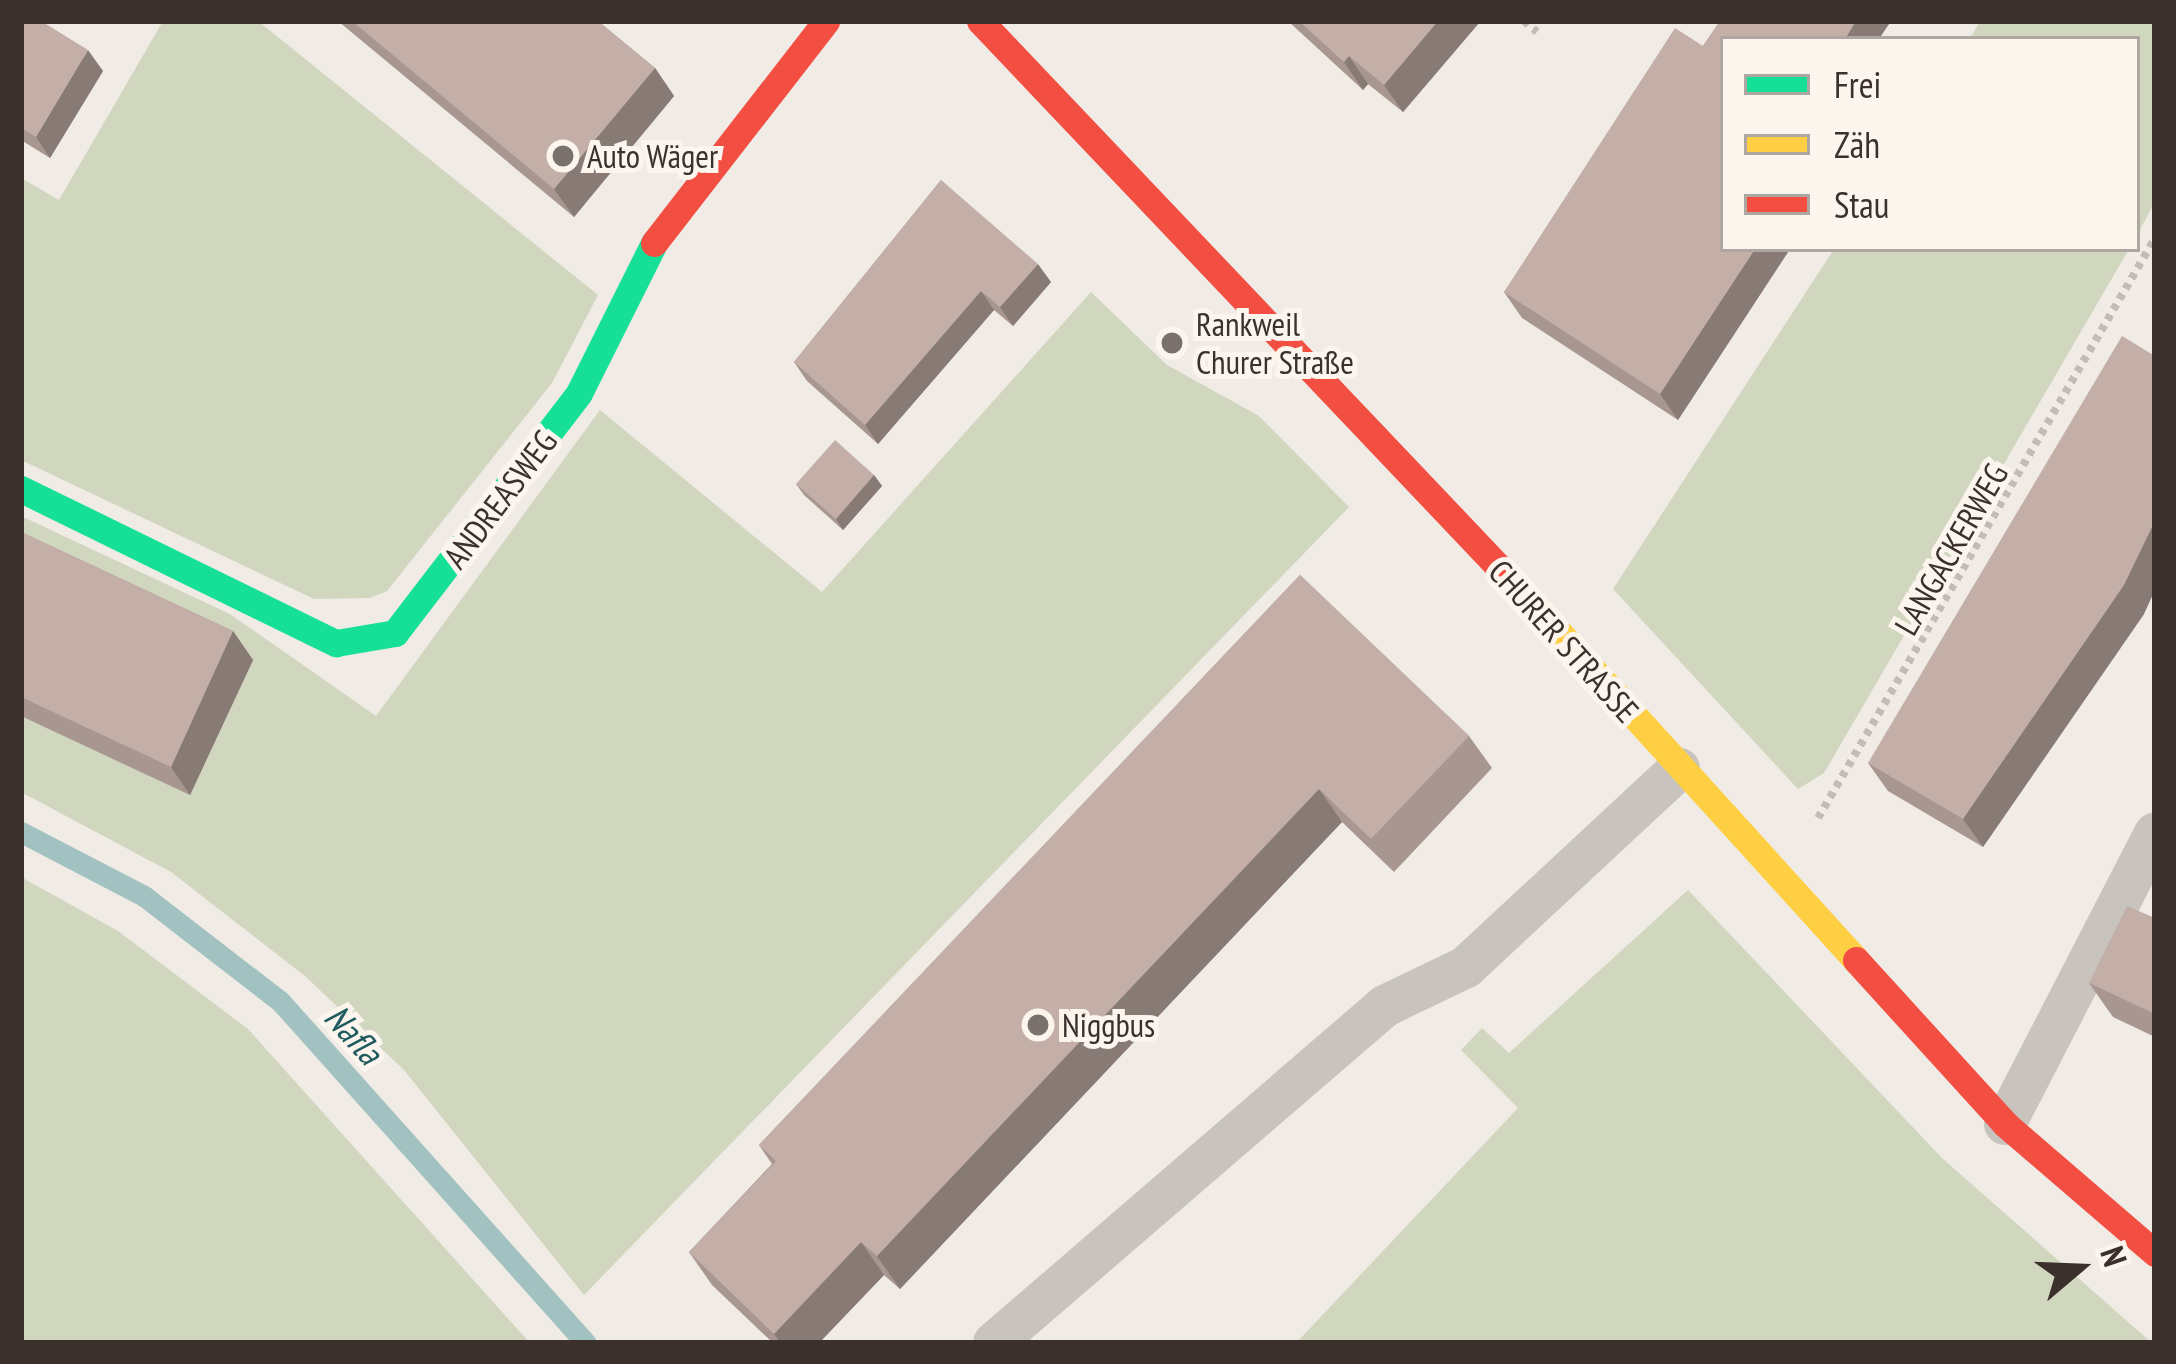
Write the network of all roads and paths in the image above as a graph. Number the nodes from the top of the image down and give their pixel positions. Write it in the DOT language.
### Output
graph roads {
  1 [pos="826,21"];
  2 [pos="980,21"];
  3 [pos="1524,21"];
  4 [pos="1537,32"];
  5 [pos="2155,238"];
  6 [pos="21,489"];
  7 [pos="1679,769"];
  8 [pos="2155,833"];
  9 [pos="1774,875"];
  10 [pos="2005,1124"];
  11 [pos="2155,1253"];
  12 [pos="994,1343"];
  1 -- 6 [label="main road, ANDREASWEG"];
  2 -- 7 [label="main road, CHURER STRASSE"];
  3 -- 4 [label="path"];
  5 -- 9 [label="path, LANGACKERWEG"];
  7 -- 9 [label="main road, CHURER STRASSE"];
  7 -- 12 [label="lane"];
  8 -- 10 [label="lane"];
  9 -- 10 [label="main road, CHURER STRASSE"];
  10 -- 11 [label="main road, CHURER STRASSE"];
}
